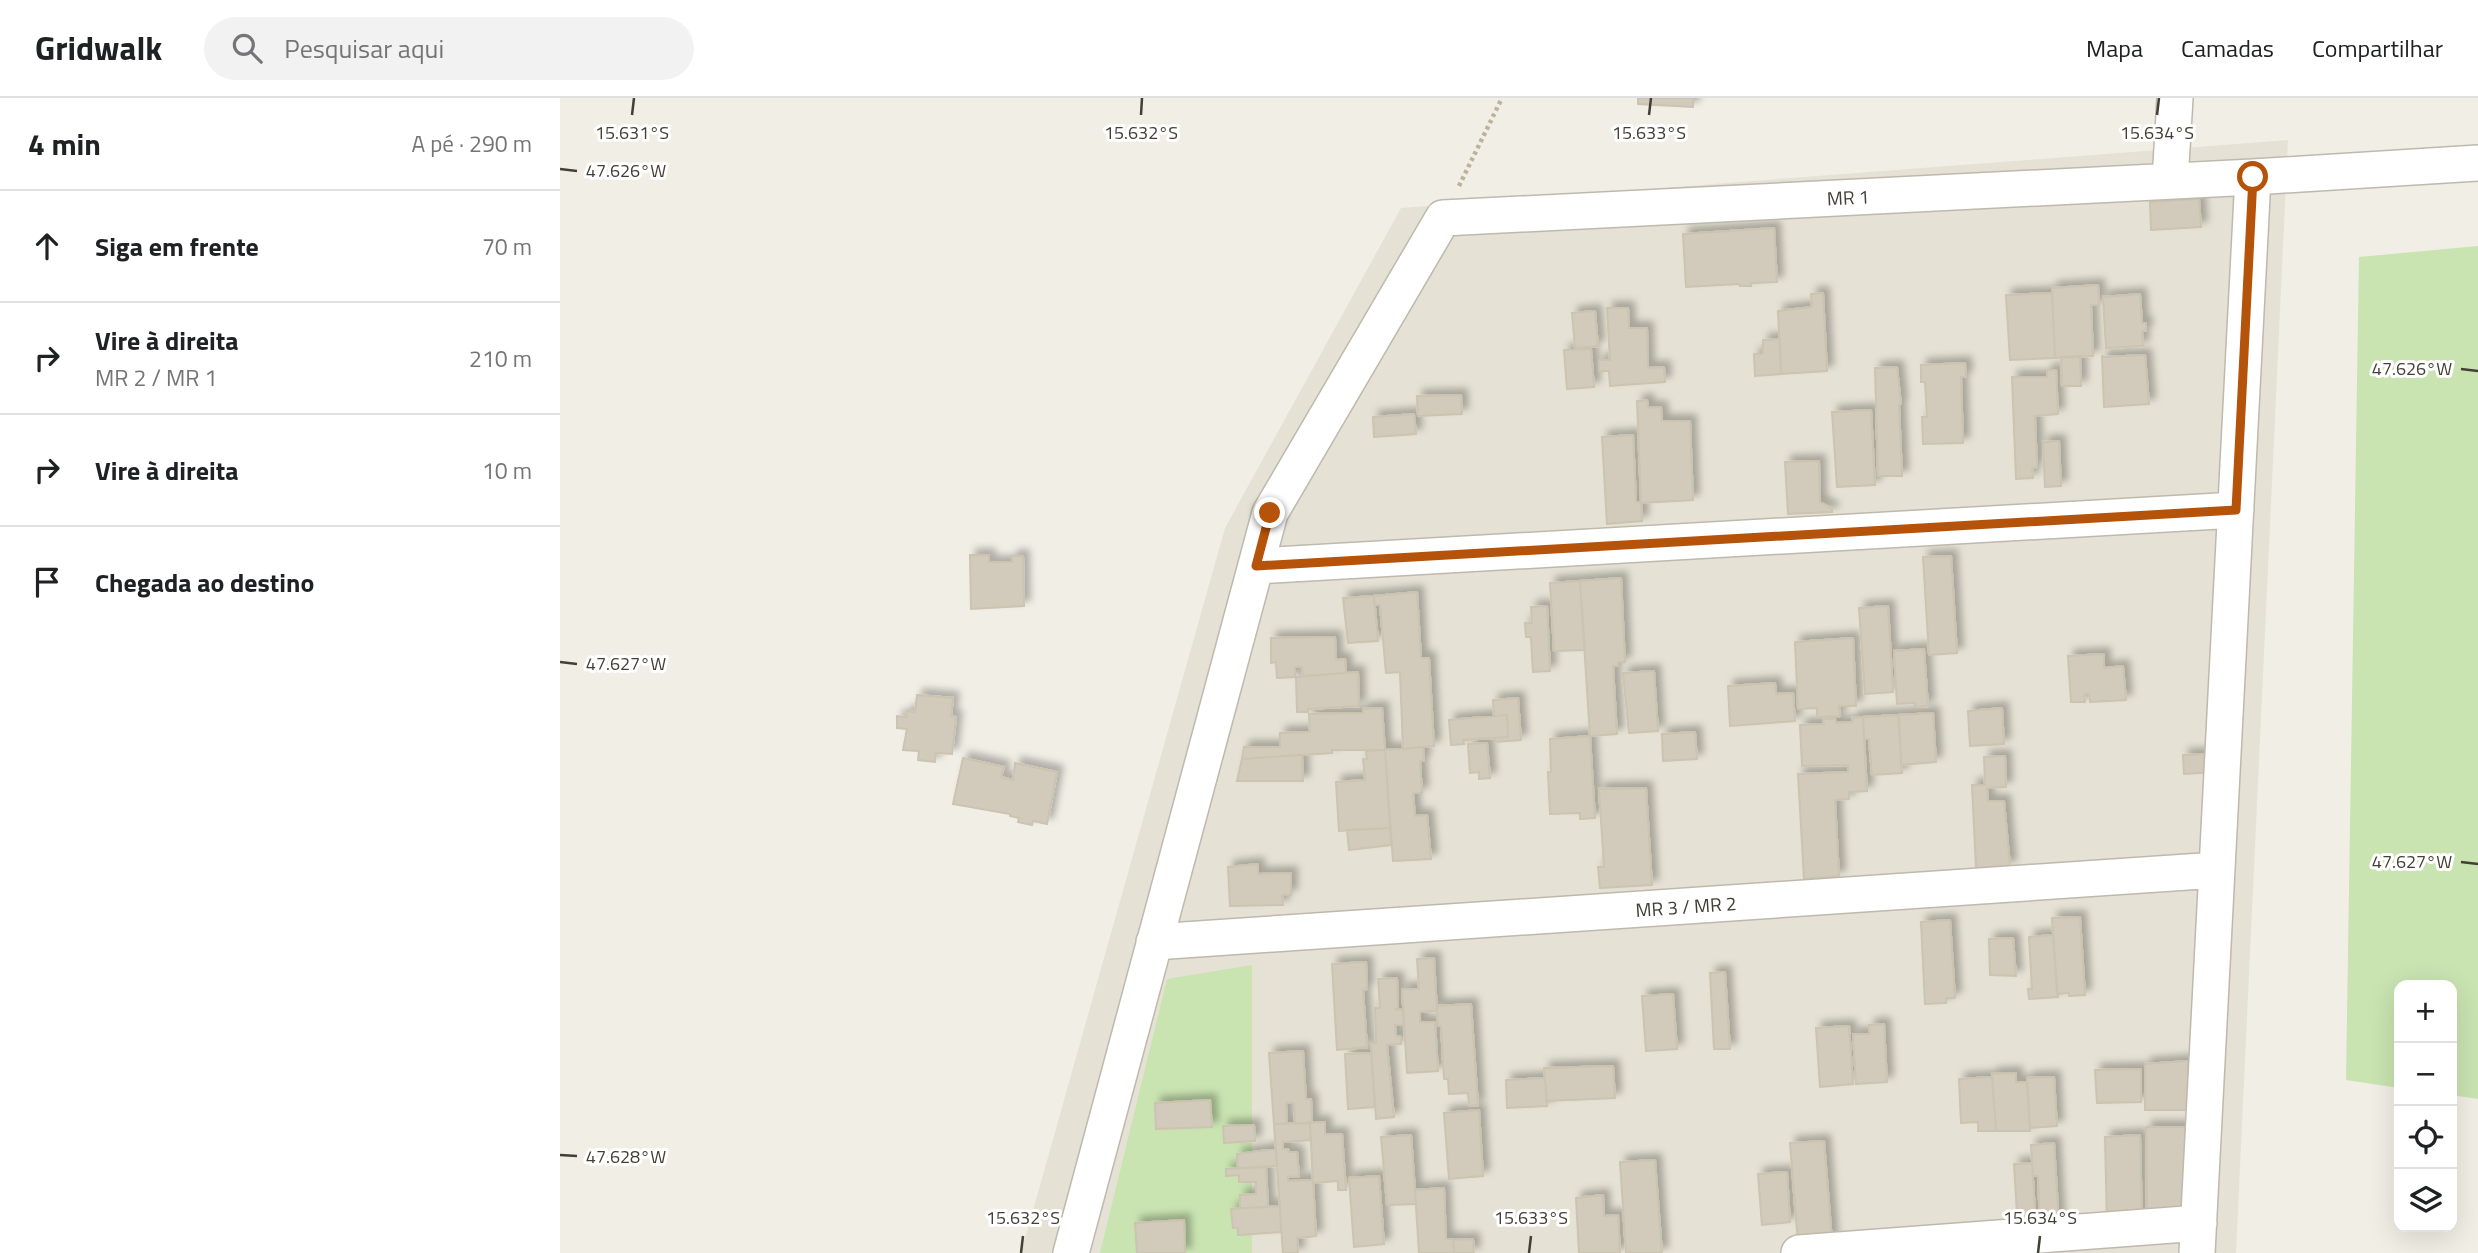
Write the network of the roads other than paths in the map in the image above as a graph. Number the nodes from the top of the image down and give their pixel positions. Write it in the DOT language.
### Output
graph roads {
  1 [pos="2175,98"];
  2 [pos="2478,163"];
  3 [pos="2253,177"];
  4 [pos="2170,181"];
  5 [pos="2236,510"];
  6 [pos="1256,566"];
  7 [pos="2217,870"];
  8 [pos="1154,942"];
  9 [pos="2198,1238"];
  10 [pos="1071,1253"];
  11 [pos="1799,1253"];
  1 -- 4 [label="street"];
  2 -- 3 [label="street, MR 1"];
  3 -- 4 [label="street, MR 1"];
  3 -- 5 [label="street"];
  4 -- 6 [label="street, MR 1"];
  5 -- 6 [label="street"];
  5 -- 7 [label="street"];
  6 -- 8 [label="street"];
  7 -- 8 [label="street, MR 3 / MR 2"];
  7 -- 9 [label="street"];
  8 -- 10 [label="street"];
  9 -- 11 [label="street"];
}
